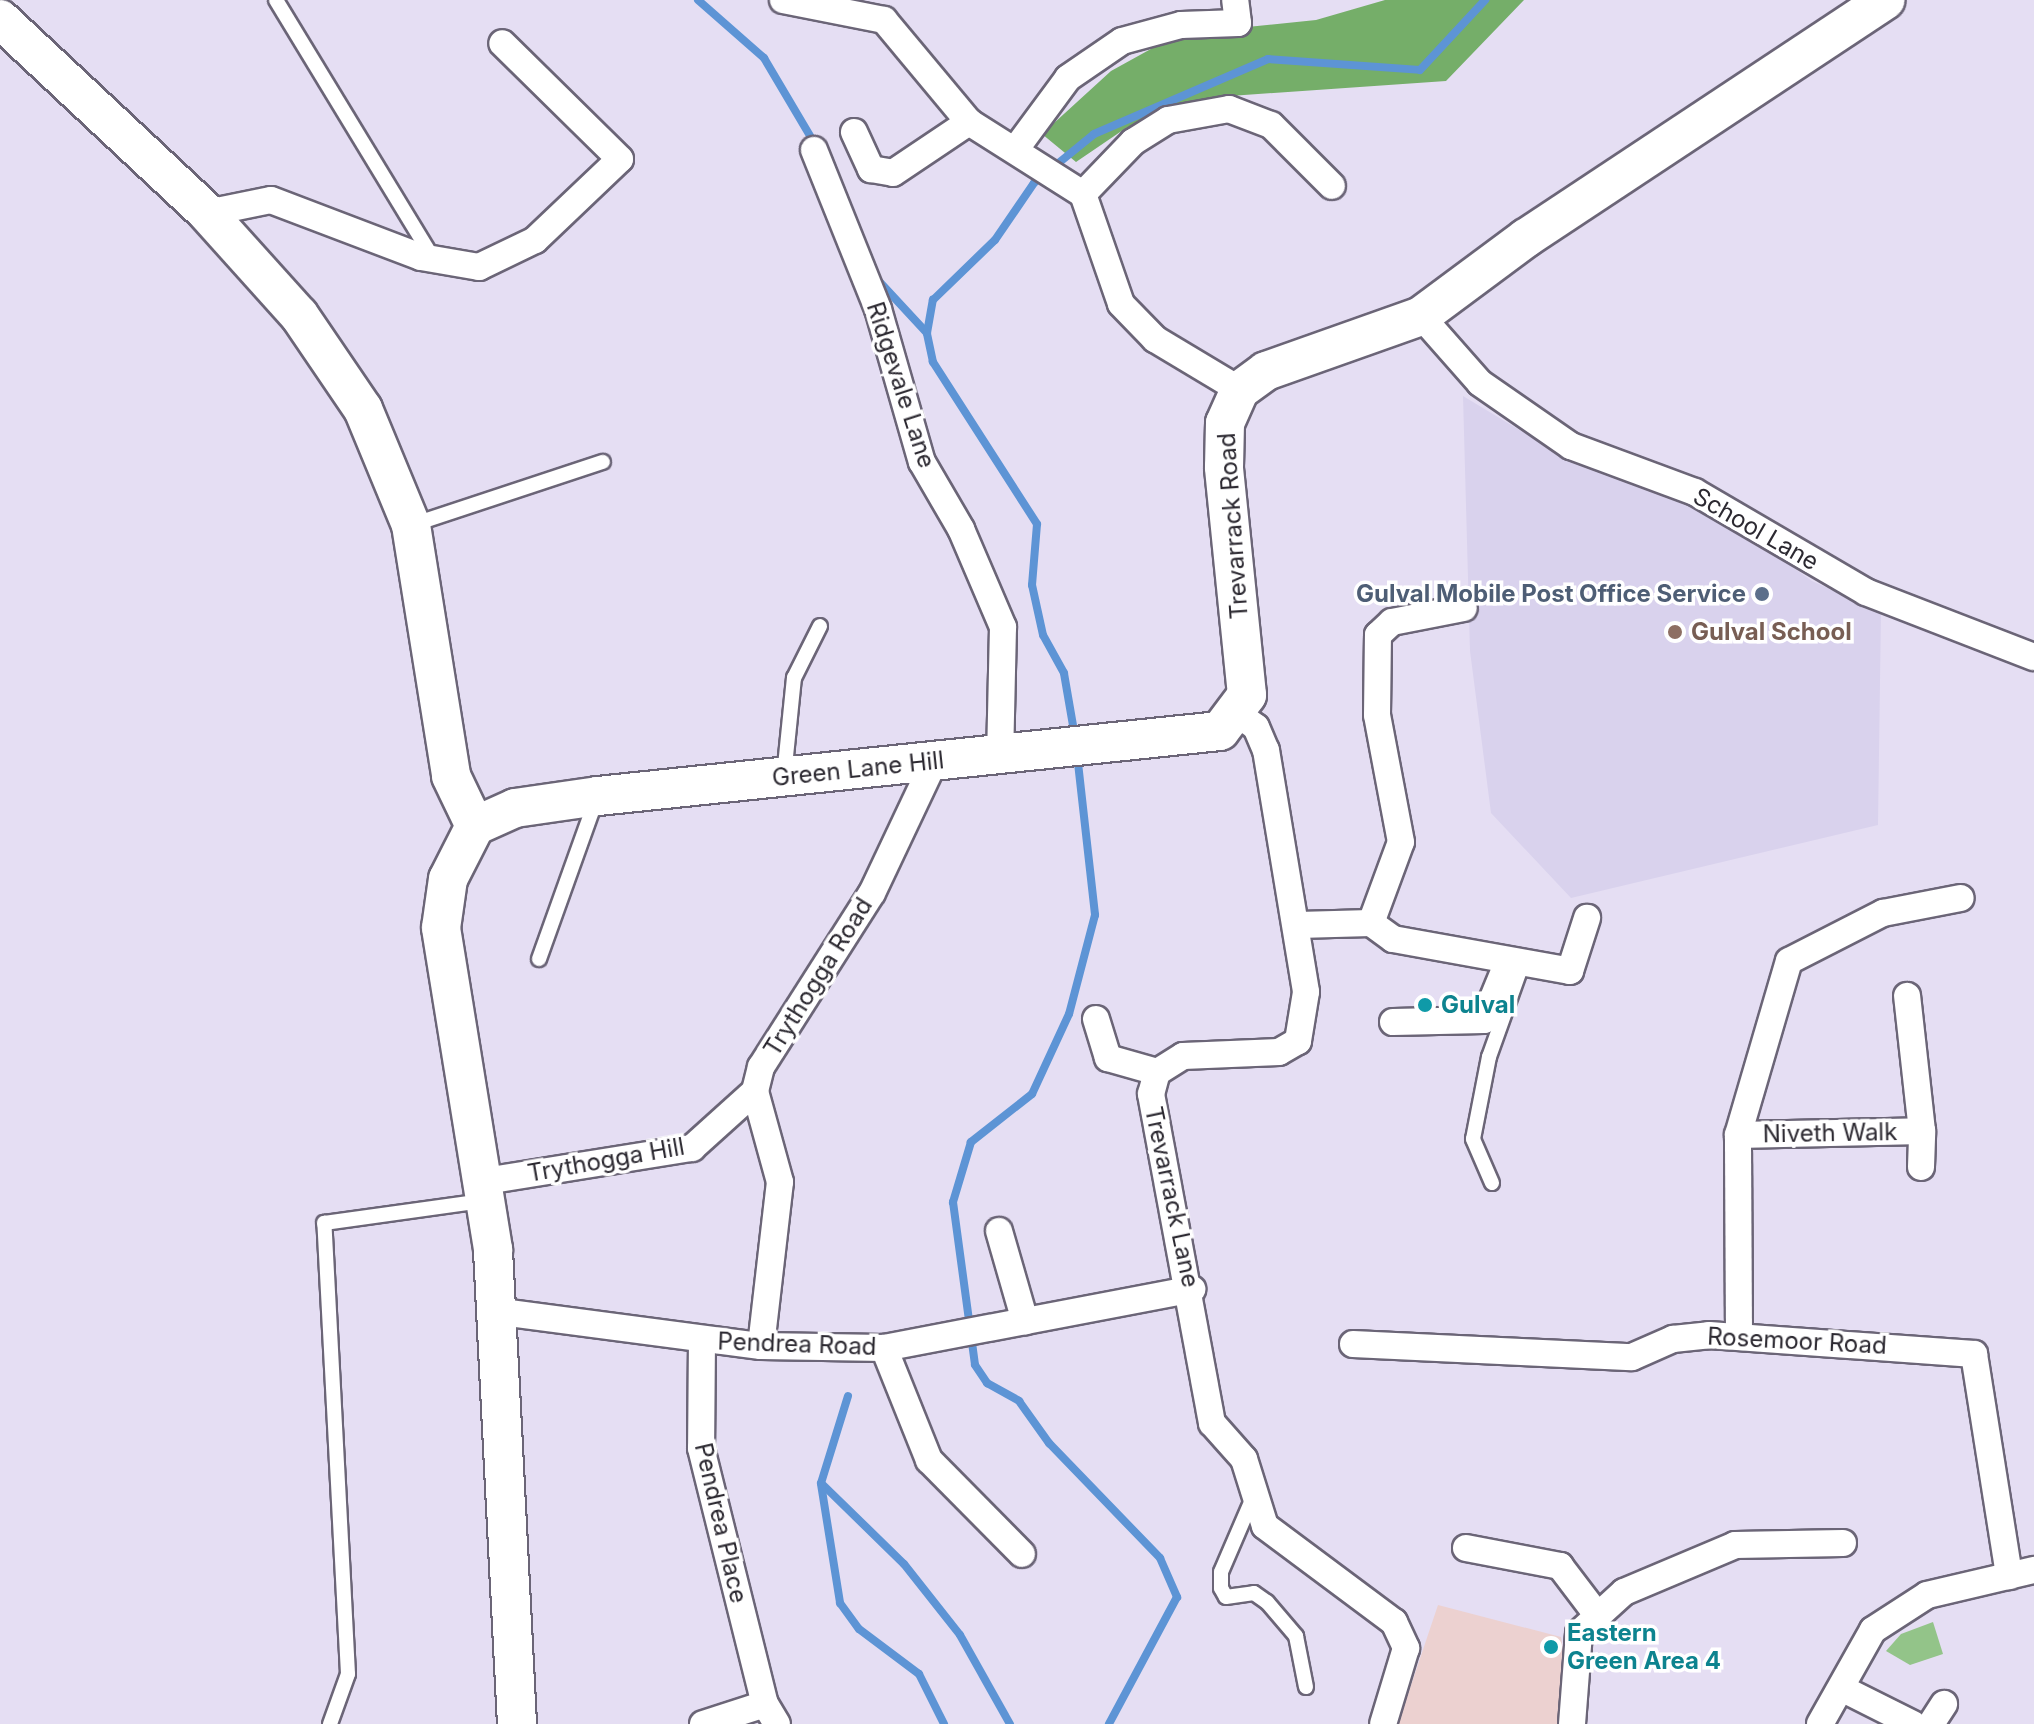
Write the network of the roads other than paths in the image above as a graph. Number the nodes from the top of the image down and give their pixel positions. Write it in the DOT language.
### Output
graph roads {
  1 [pos="276,0"];
  2 [pos="783,0"];
  3 [pos="1235,0"];
  4 [pos="1885,0"];
  5 [pos="868,8"];
  6 [pos="0,19"];
  7 [pos="502,43"];
  8 [pos="969,122"];
  9 [pos="854,132"];
  10 [pos="814,150"];
  11 [pos="1026,156"];
  12 [pos="1332,186"];
  13 [pos="1078,190"];
  14 [pos="207,213"];
  15 [pos="433,259"];
  16 [pos="1421,316"];
  17 [pos="1240,390"];
  18 [pos="603,462"];
  19 [pos="411,525"];
  20 [pos="1464,608"];
  21 [pos="820,626"];
  22 [pos="2034,657"];
  23 [pos="1238,714"];
  24 [pos="1000,757"];
  25 [pos="935,760"];
  26 [pos="784,776"];
  27 [pos="598,796"];
  28 [pos="475,826"];
  29 [pos="1961,898"];
  30 [pos="1587,918"];
  31 [pos="1371,923"];
  32 [pos="1298,925"];
  33 [pos="539,959"];
  34 [pos="1515,964"];
  35 [pos="1907,996"];
  36 [pos="1096,1019"];
  37 [pos="1393,1022"];
  38 [pos="1157,1072"];
  39 [pos="755,1091"];
  40 [pos="1922,1131"];
  41 [pos="1738,1135"];
  42 [pos="1921,1167"];
  43 [pos="1492,1183"];
  44 [pos="486,1191"];
  45 [pos="999,1231"];
  46 [pos="1192,1289"];
  47 [pos="494,1311"];
  48 [pos="1025,1321"];
  49 [pos="1739,1336"];
  50 [pos="702,1340"];
  51 [pos="1353,1344"];
  52 [pos="761,1346"];
  53 [pos="884,1348"];
  54 [pos="1256,1489"];
  55 [pos="1843,1543"];
  56 [pos="1466,1548"];
  57 [pos="1022,1554"];
  58 [pos="2021,1573"];
  59 [pos="1598,1616"];
  60 [pos="1306,1687"];
  61 [pos="1841,1688"];
  62 [pos="771,1714"];
  63 [pos="330,1724"];
  64 [pos="517,1724"];
  65 [pos="703,1724"];
  66 [pos="1383,1724"];
  67 [pos="1572,1724"];
  68 [pos="1820,1724"];
  69 [pos="1913,1724"];
  1 -- 15 [label="lane"];
  2 -- 5 [label="street"];
  3 -- 11 [label="street"];
  4 -- 16 [label="main road"];
  5 -- 8 [label="street"];
  6 -- 14 [label="main road"];
  7 -- 15 [label="street"];
  8 -- 9 [label="street"];
  8 -- 11 [label="street"];
  10 -- 24 [label="street, Ridgevale Lane"];
  11 -- 13 [label="street"];
  12 -- 13 [label="street"];
  13 -- 17 [label="street"];
  14 -- 15 [label="street"];
  14 -- 19 [label="main road"];
  16 -- 17 [label="main road"];
  16 -- 22 [label="street, School Lane"];
  17 -- 23 [label="main road, Trevarrack Road"];
  18 -- 19 [label="lane"];
  19 -- 28 [label="main road"];
  20 -- 31 [label="street"];
  21 -- 26 [label="lane"];
  23 -- 24 [label="main road, Green Lane Hill"];
  23 -- 32 [label="street, Trevarrack Lane"];
  24 -- 25 [label="main road, Green Lane Hill"];
  25 -- 26 [label="main road, Green Lane Hill"];
  25 -- 39 [label="street, Trythogga Road"];
  26 -- 27 [label="main road, Green Lane Hill"];
  27 -- 28 [label="main road, Green Lane Hill"];
  27 -- 33 [label="lane"];
  28 -- 44 [label="main road"];
  29 -- 41 [label="street"];
  30 -- 34 [label="street"];
  31 -- 32 [label="street"];
  31 -- 34 [label="street"];
  32 -- 38 [label="street, Trevarrack Lane"];
  34 -- 37 [label="street"];
  34 -- 43 [label="lane"];
  35 -- 40 [label="street, Niveth Walk"];
  36 -- 38 [label="street"];
  38 -- 46 [label="street, Trevarrack Lane"];
  39 -- 44 [label="street, Trythogga Hill"];
  39 -- 52 [label="street"];
  40 -- 41 [label="street, Niveth Walk"];
  40 -- 42 [label="street, Niveth Walk"];
  41 -- 49 [label="street"];
  44 -- 47 [label="main road"];
  44 -- 63 [label="lane"];
  45 -- 48 [label="street"];
  46 -- 48 [label="street, Pendrea Road"];
  46 -- 54 [label="street, Trevarrack Lane"];
  47 -- 50 [label="street, Pendrea Road"];
  47 -- 64 [label="main road"];
  48 -- 53 [label="street, Pendrea Road"];
  49 -- 51 [label="street, Rosemoor Road"];
  49 -- 58 [label="street, Rosemoor Road"];
  50 -- 52 [label="street, Pendrea Road"];
  50 -- 62 [label="street, Pendrea Place"];
  52 -- 53 [label="street, Pendrea Road"];
  53 -- 57 [label="street"];
  54 -- 60 [label="lane"];
  54 -- 66 [label="street, Trevarrack Lane"];
  55 -- 59 [label="street"];
  56 -- 59 [label="street"];
  58 -- 61 [label="street"];
  59 -- 67 [label="street"];
  61 -- 68 [label="street"];
  61 -- 69 [label="street"];
  62 -- 65 [label="street"];
}
